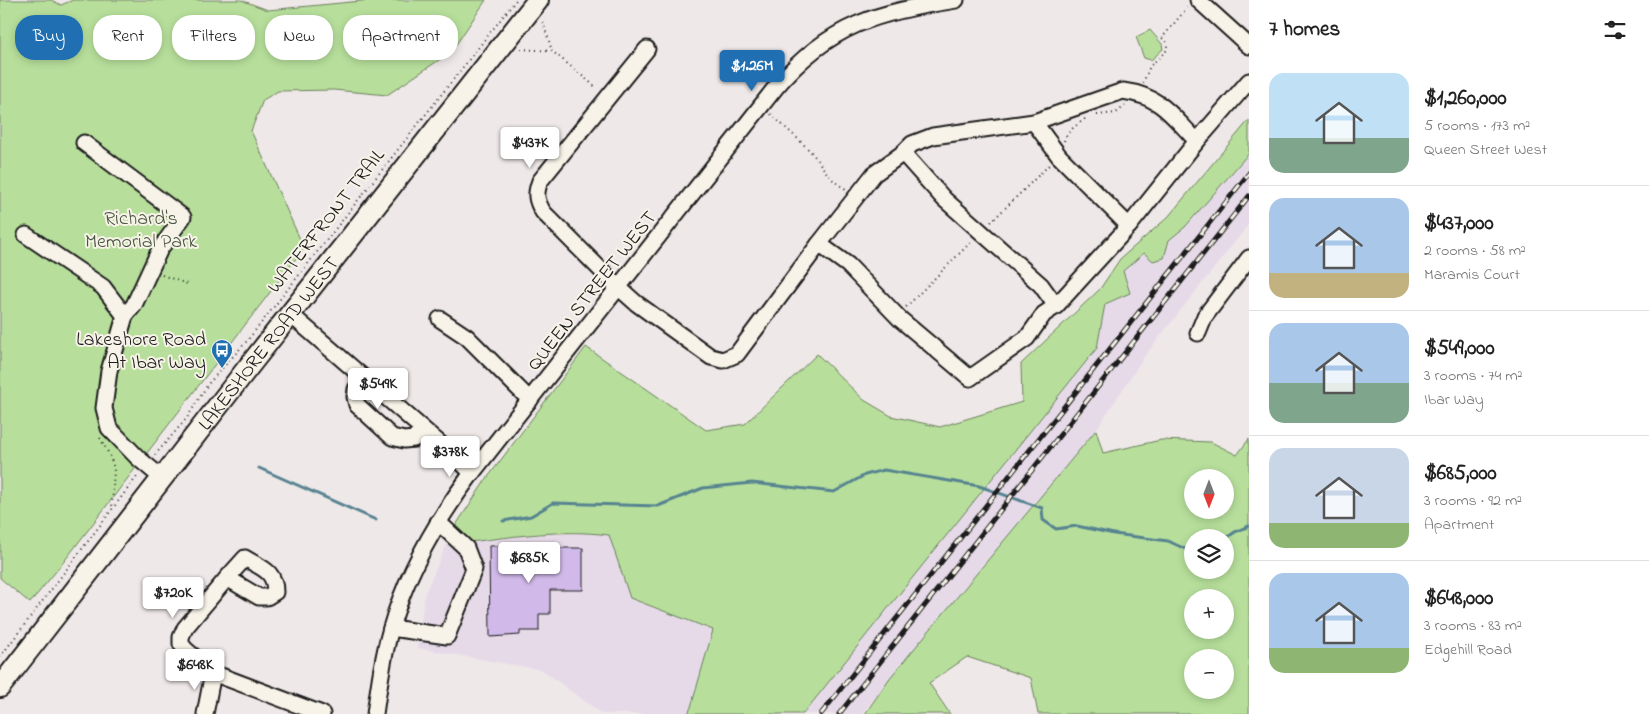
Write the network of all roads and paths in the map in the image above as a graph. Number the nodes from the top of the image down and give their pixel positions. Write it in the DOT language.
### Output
graph roads {
  1 [pos="516,0"];
  2 [pos="538,0"];
  3 [pos="956,0"];
  4 [pos="1198,0"];
  5 [pos="543,22"];
  6 [pos="1249,46"];
  7 [pos="521,49"];
  8 [pos="646,49"];
  9 [pos="552,51"];
  10 [pos="1249,80"];
  11 [pos="607,96"];
  12 [pos="761,105"];
  13 [pos="1034,122"];
  14 [pos="1197,141"];
  15 [pos="84,143"];
  16 [pos="903,153"];
  17 [pos="858,195"];
  18 [pos="1129,226"];
  19 [pos="26,235"];
  20 [pos="820,244"];
  21 [pos="1249,258"];
  22 [pos="151,270"];
  23 [pos="186,284"];
  24 [pos="618,287"];
  25 [pos="1056,306"];
  26 [pos="290,314"];
  27 [pos="125,316"];
  28 [pos="440,319"];
  29 [pos="1198,333"];
  30 [pos="365,379"];
  31 [pos="530,400"];
  32 [pos="423,430"];
  33 [pos="154,456"];
  34 [pos="472,473"];
  35 [pos="140,474"];
  36 [pos="162,478"];
  37 [pos="438,522"];
  38 [pos="227,578"];
  39 [pos="391,628"];
  40 [pos="0,658"];
  41 [pos="213,673"];
  42 [pos="0,687"];
  43 [pos="205,714"];
  44 [pos="322,714"];
  45 [pos="375,714"];
  1 -- 33 [label="path, WATERFRONT TRAIL"];
  2 -- 26 [label="main road, LAKESHORE ROAD WEST"];
  3 -- 12 [label="street, QUEEN STREET WEST"];
  4 -- 6 [label="street"];
  5 -- 9 [label="path"];
  7 -- 9 [label="path"];
  8 -- 11 [label="street"];
  9 -- 11 [label="path"];
  10 -- 14 [label="street"];
  11 -- 24 [label="street"];
  12 -- 17 [label="path"];
  12 -- 24 [label="street, QUEEN STREET WEST"];
  13 -- 14 [label="street"];
  13 -- 16 [label="street"];
  13 -- 18 [label="street"];
  14 -- 18 [label="street"];
  15 -- 22 [label="street"];
  16 -- 17 [label="street"];
  16 -- 25 [label="street"];
  17 -- 20 [label="street"];
  18 -- 25 [label="street"];
  19 -- 27 [label="street"];
  20 -- 24 [label="street"];
  20 -- 25 [label="street"];
  21 -- 29 [label="street"];
  22 -- 23 [label="path"];
  22 -- 27 [label="street"];
  24 -- 31 [label="street, QUEEN STREET WEST"];
  26 -- 30 [label="street"];
  26 -- 36 [label="main road, LAKESHORE ROAD WEST"];
  27 -- 36 [label="street"];
  28 -- 31 [label="street"];
  30 -- 32 [label="street"];
  30 -- 32 [label="street"];
  31 -- 34 [label="street, QUEEN STREET WEST"];
  32 -- 34 [label="street"];
  34 -- 37 [label="street, QUEEN STREET WEST"];
  35 -- 40 [label="path"];
  36 -- 42 [label="main road, LAKESHORE ROAD WEST"];
  37 -- 39 [label="street, QUEEN STREET WEST"];
  37 -- 39 [label="street"];
  38 -- 41 [label="street"];
  39 -- 45 [label="street, QUEEN STREET WEST"];
  41 -- 43 [label="street"];
  41 -- 44 [label="street"];
}
